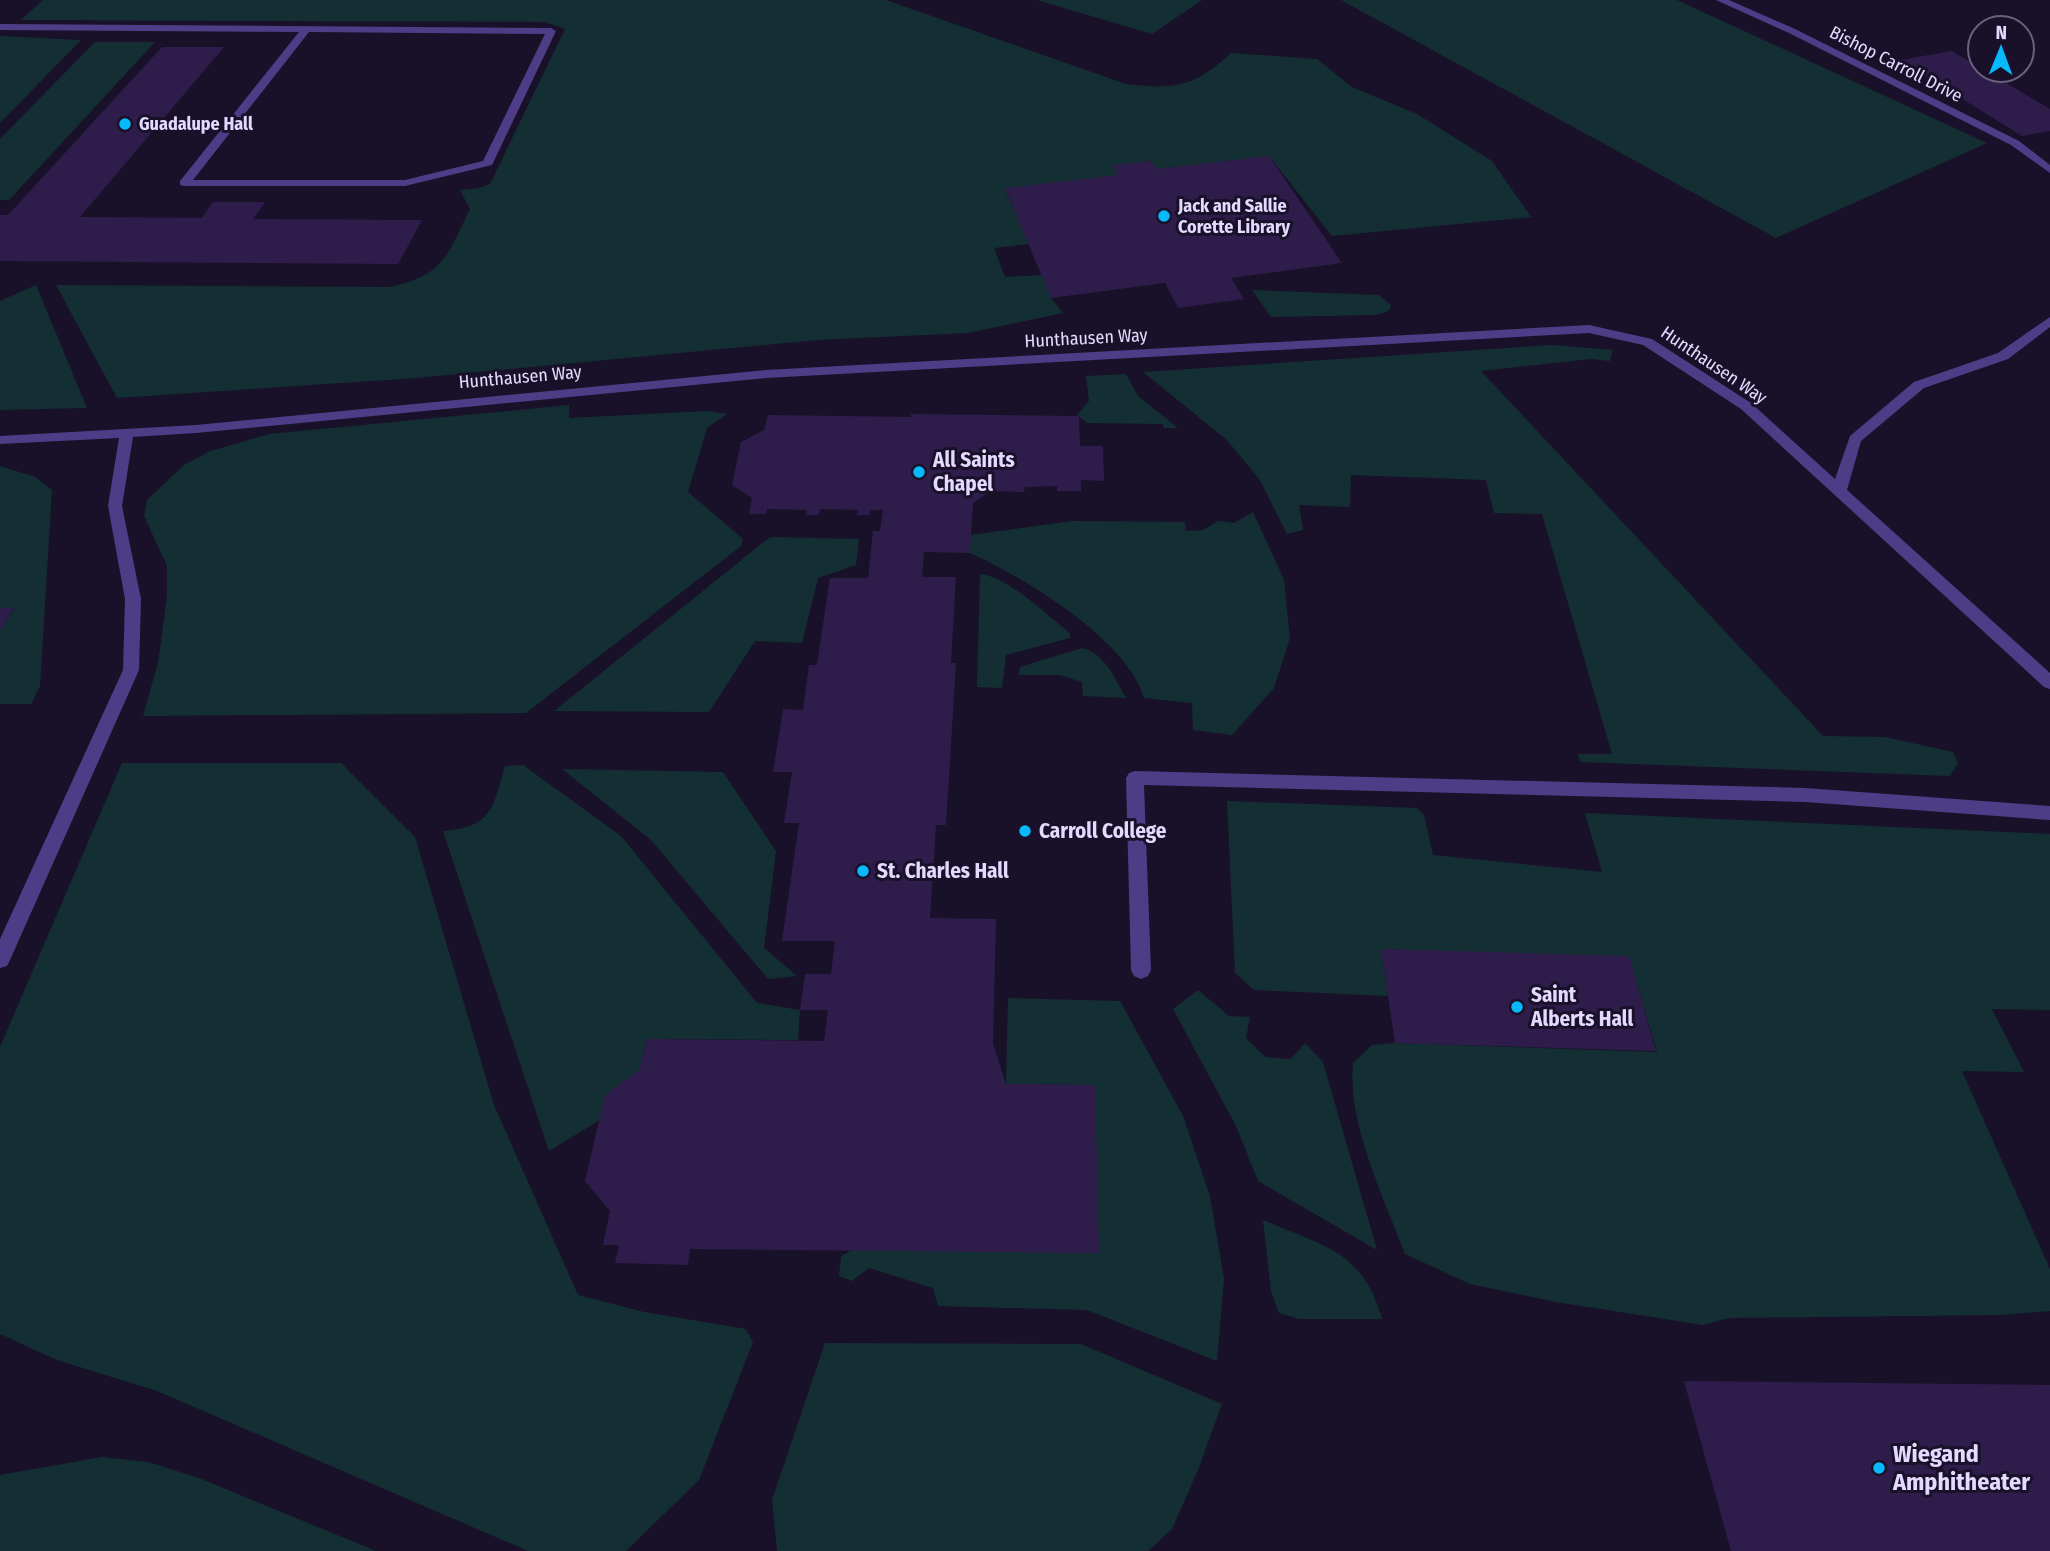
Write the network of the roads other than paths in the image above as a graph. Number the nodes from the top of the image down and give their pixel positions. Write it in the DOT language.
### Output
graph roads {
  1 [pos="1721,0"];
  2 [pos="0,27"];
  3 [pos="306,30"];
  4 [pos="2050,170"];
  5 [pos="2050,321"];
  6 [pos="127,433"];
  7 [pos="0,440"];
  8 [pos="1839,491"];
  9 [pos="2050,683"];
  10 [pos="2050,813"];
  11 [pos="0,960"];
  12 [pos="1141,970"];
  1 -- 4 [label="street, Bishop Carroll Drive"];
  2 -- 3 [label="street"];
  3 -- 3 [label="street"];
  5 -- 8 [label="street"];
  6 -- 7 [label="street, Hunthausen Way"];
  6 -- 8 [label="street, Hunthausen Way"];
  6 -- 11 [label="street"];
  8 -- 9 [label="street, Hunthausen Way"];
  10 -- 12 [label="street"];
}
